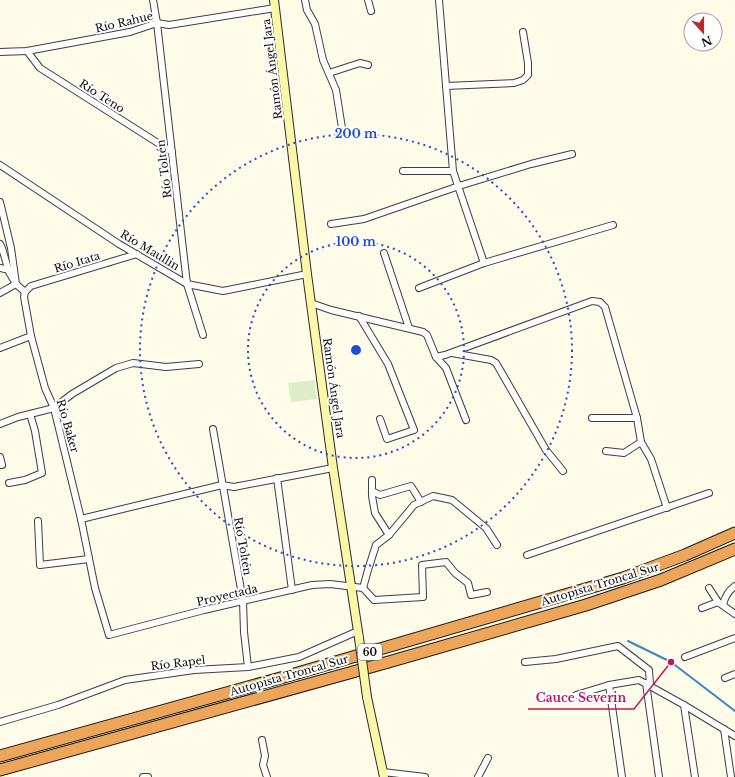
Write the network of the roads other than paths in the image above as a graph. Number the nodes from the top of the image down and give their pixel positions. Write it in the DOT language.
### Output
graph roads {
  1 [pos="153,0"];
  2 [pos="305,0"];
  3 [pos="368,0"];
  4 [pos="439,0"];
  5 [pos="275,4"];
  6 [pos="371,11"];
  7 [pos="157,23"];
  8 [pos="523,32"];
  9 [pos="27,51"];
  10 [pos="0,52"];
  11 [pos="368,65"];
  12 [pos="329,73"];
  13 [pos="446,86"];
  14 [pos="342,128"];
  15 [pos="172,152"];
  16 [pos="572,154"];
  17 [pos="0,165"];
  18 [pos="403,171"];
  19 [pos="453,171"];
  20 [pos="459,186"];
  21 [pos="0,202"];
  22 [pos="331,224"];
  23 [pos="613,225"];
  24 [pos="0,244"];
  25 [pos="384,253"];
  26 [pos="138,254"];
  27 [pos="484,263"];
  28 [pos="0,268"];
  29 [pos="9,270"];
  30 [pos="307,274"];
  31 [pos="16,284"];
  32 [pos="188,284"];
  33 [pos="419,288"];
  34 [pos="25,292"];
  35 [pos="0,293"];
  36 [pos="311,303"];
  37 [pos="358,316"];
  38 [pos="408,328"];
  39 [pos="202,335"];
  40 [pos="31,336"];
  41 [pos="0,348"];
  42 [pos="451,353"];
  43 [pos="436,357"];
  44 [pos="199,364"];
  45 [pos="54,408"];
  46 [pos="30,414"];
  47 [pos="592,418"];
  48 [pos="637,418"];
  49 [pos="380,419"];
  50 [pos="466,420"];
  51 [pos="0,424"];
  52 [pos="213,429"];
  53 [pos="641,442"];
  54 [pos="606,451"];
  55 [pos="0,457"];
  56 [pos="2,466"];
  57 [pos="333,468"];
  58 [pos="563,471"];
  59 [pos="277,478"];
  60 [pos="372,480"];
  61 [pos="9,483"];
  62 [pos="222,485"];
  63 [pos="372,490"];
  64 [pos="708,493"];
  65 [pos="421,502"];
  66 [pos="667,508"];
  67 [pos="82,519"];
  68 [pos="38,521"];
  69 [pos="735,533"];
  70 [pos="389,535"];
  71 [pos="497,545"];
  72 [pos="735,549"];
  73 [pos="527,555"];
  74 [pos="89,559"];
  75 [pos="351,586"];
  76 [pos="735,586"];
  77 [pos="363,588"];
  78 [pos="709,588"];
  79 [pos="292,590"];
  80 [pos="487,592"];
  81 [pos="243,601"];
  82 [pos="720,603"];
  83 [pos="702,608"];
  84 [pos="735,614"];
  85 [pos="109,635"];
  86 [pos="359,635"];
  87 [pos="735,638"];
  88 [pos="685,656"];
  89 [pos="525,662"];
  90 [pos="248,668"];
  91 [pos="735,674"];
  92 [pos="725,678"];
  93 [pos="648,684"];
  94 [pos="610,685"];
  95 [pos="576,695"];
  96 [pos="684,705"];
  97 [pos="0,722"];
  98 [pos="724,728"];
  99 [pos="735,736"];
  100 [pos="262,740"];
  101 [pos="0,756"];
  102 [pos="488,758"];
  103 [pos="0,770"];
  104 [pos="383,774"];
  105 [pos="143,777"];
  106 [pos="148,777"];
  107 [pos="267,777"];
  108 [pos="425,777"];
  109 [pos="478,777"];
  110 [pos="622,777"];
  111 [pos="660,777"];
  112 [pos="695,777"];
  113 [pos="731,777"];
  1 -- 7 [label="street, Río Toltén"];
  2 -- 12 [label="street"];
  3 -- 6 [label="street"];
  4 -- 13 [label="street"];
  5 -- 7 [label="street, Río Rahue"];
  5 -- 30 [label="main road, Ramón Ángel Jara"];
  7 -- 9 [label="street, Río Rahue"];
  7 -- 15 [label="street, Río Toltén"];
  8 -- 13 [label="street"];
  9 -- 10 [label="street, Río Rahue"];
  9 -- 15 [label="street, Río Teno"];
  11 -- 12 [label="street"];
  12 -- 14 [label="street"];
  13 -- 19 [label="street"];
  15 -- 32 [label="street, Río Toltén"];
  16 -- 20 [label="street"];
  17 -- 26 [label="street, Río Maullin"];
  18 -- 19 [label="street"];
  19 -- 20 [label="street"];
  20 -- 22 [label="street"];
  20 -- 27 [label="street"];
  21 -- 31 [label="street"];
  23 -- 27 [label="street"];
  24 -- 29 [label="street"];
  25 -- 38 [label="street"];
  26 -- 32 [label="street, Río Maullin"];
  26 -- 34 [label="street, Río Itata"];
  27 -- 33 [label="street"];
  28 -- 29 [label="street"];
  29 -- 31 [label="street"];
  30 -- 32 [label="street, Río Maullin"];
  30 -- 36 [label="main road, Ramón Ángel Jara"];
  31 -- 34 [label="street"];
  31 -- 35 [label="street"];
  32 -- 39 [label="street, Río Toltén"];
  34 -- 40 [label="street, Río Baker"];
  36 -- 37 [label="street"];
  36 -- 57 [label="main road, Ramón Ángel Jara"];
  37 -- 38 [label="street"];
  37 -- 49 [label="street"];
  38 -- 43 [label="street"];
  40 -- 41 [label="street"];
  40 -- 45 [label="street, Río Baker"];
  42 -- 43 [label="street"];
  42 -- 48 [label="street"];
  42 -- 58 [label="street"];
  43 -- 50 [label="street"];
  44 -- 45 [label="street"];
  45 -- 46 [label="street"];
  45 -- 67 [label="street, Río Baker"];
  46 -- 51 [label="street"];
  46 -- 61 [label="street"];
  47 -- 48 [label="street"];
  48 -- 53 [label="street"];
  52 -- 62 [label="street, Río Toltén"];
  53 -- 54 [label="street"];
  53 -- 66 [label="street"];
  55 -- 56 [label="street"];
  57 -- 59 [label="street"];
  57 -- 75 [label="main road, Ramón Ángel Jara"];
  59 -- 62 [label="street"];
  59 -- 79 [label="street"];
  60 -- 63 [label="street"];
  62 -- 67 [label="street"];
  62 -- 81 [label="street, Río Toltén"];
  63 -- 65 [label="street"];
  63 -- 70 [label="street"];
  64 -- 66 [label="street"];
  65 -- 70 [label="street"];
  65 -- 71 [label="street"];
  66 -- 73 [label="street"];
  67 -- 74 [label="street, Río Baker"];
  68 -- 74 [label="street"];
  69 -- 101 [label="highway, Autopista Troncal Sur / 60"];
  70 -- 77 [label="street"];
  72 -- 103 [label="highway, Autopista Troncal Sur / 60"];
  74 -- 85 [label="street, Río Baker"];
  75 -- 77 [label="street, Proyectada"];
  75 -- 79 [label="street, Proyectada"];
  75 -- 86 [label="main road, Ramón Ángel Jara"];
  76 -- 82 [label="street"];
  77 -- 80 [label="street"];
  78 -- 82 [label="street"];
  79 -- 81 [label="street, Proyectada"];
  81 -- 85 [label="street, Proyectada"];
  81 -- 90 [label="street, Río Toltén"];
  82 -- 83 [label="street"];
  82 -- 84 [label="street"];
  86 -- 90 [label="street, Río Rapel"];
  86 -- 104 [label="main road, Ramón Ángel Jara, bridge"];
  87 -- 88 [label="street"];
  89 -- 93 [label="street"];
  90 -- 97 [label="street, Río Rapel"];
  91 -- 92 [label="street"];
  93 -- 94 [label="street"];
  93 -- 96 [label="street"];
  93 -- 111 [label="street"];
  94 -- 95 [label="street"];
  94 -- 110 [label="street"];
  96 -- 98 [label="street"];
  96 -- 112 [label="street"];
  98 -- 99 [label="street"];
  98 -- 113 [label="street"];
  100 -- 107 [label="street"];
  102 -- 109 [label="street"];
  104 -- 108 [label="street"];
  105 -- 106 [label="street"];
}
